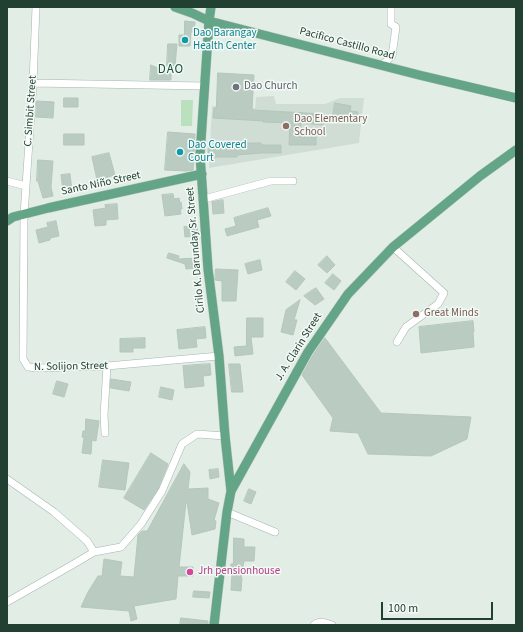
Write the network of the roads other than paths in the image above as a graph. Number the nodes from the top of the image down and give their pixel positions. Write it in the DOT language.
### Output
graph roads {
  1 [pos="36,7"];
  2 [pos="175,7"];
  3 [pos="211,7"];
  4 [pos="391,7"];
  5 [pos="209,21"];
  6 [pos="382,65"];
  7 [pos="33,83"];
  8 [pos="205,86"];
  9 [pos="516,98"];
  10 [pos="516,150"];
  11 [pos="202,174"];
  12 [pos="7,181"];
  13 [pos="293,181"];
  14 [pos="26,186"];
  15 [pos="204,199"];
  16 [pos="24,215"];
  17 [pos="7,221"];
  18 [pos="393,247"];
  19 [pos="397,342"];
  20 [pos="219,356"];
  21 [pos="107,366"];
  22 [pos="105,433"];
  23 [pos="225,436"];
  24 [pos="7,479"];
  25 [pos="231,491"];
  26 [pos="227,512"];
  27 [pos="275,532"];
  28 [pos="94,552"];
  29 [pos="7,602"];
  30 [pos="214,625"];
  31 [pos="314,625"];
  32 [pos="332,625"];
  1 -- 7 [label="street, C. Simbit Street"];
  2 -- 5 [label="main road, Pacifico Castillo Road"];
  3 -- 5 [label="main road, Cirilo K. Darunday Sr. Street"];
  4 -- 6 [label="street"];
  5 -- 6 [label="main road, Pacifico Castillo Road"];
  5 -- 8 [label="main road, Cirilo K. Darunday Sr. Street"];
  6 -- 9 [label="main road, Pacifico Castillo Road"];
  7 -- 8 [label="street"];
  7 -- 14 [label="street, C. Simbit Street"];
  8 -- 11 [label="main road, Cirilo K. Darunday Sr. Street"];
  10 -- 18 [label="main road, J. A. Clarin Street"];
  11 -- 15 [label="main road, Cirilo K. Darunday Sr. Street"];
  11 -- 16 [label="main road, Santo Niño Street"];
  12 -- 14 [label="street"];
  13 -- 15 [label="street"];
  14 -- 16 [label="street, C. Simbit Street"];
  15 -- 20 [label="main road, Cirilo K. Darunday Sr. Street"];
  16 -- 17 [label="main road, Santo Niño Street"];
  16 -- 21 [label="street, N. Solijon Street"];
  18 -- 19 [label="street"];
  18 -- 25 [label="main road, J. A. Clarin Street"];
  20 -- 21 [label="street, N. Solijon Street"];
  20 -- 23 [label="main road, Cirilo K. Darunday Sr. Street"];
  21 -- 22 [label="street"];
  23 -- 25 [label="main road, Cirilo K. Darunday Sr. Street"];
  23 -- 28 [label="street"];
  24 -- 28 [label="street"];
  25 -- 26 [label="main road, J. A. Clarin Street"];
  26 -- 27 [label="street"];
  26 -- 30 [label="main road, J. A. Clarin Street"];
  28 -- 29 [label="street"];
  31 -- 32 [label="street"];
}
